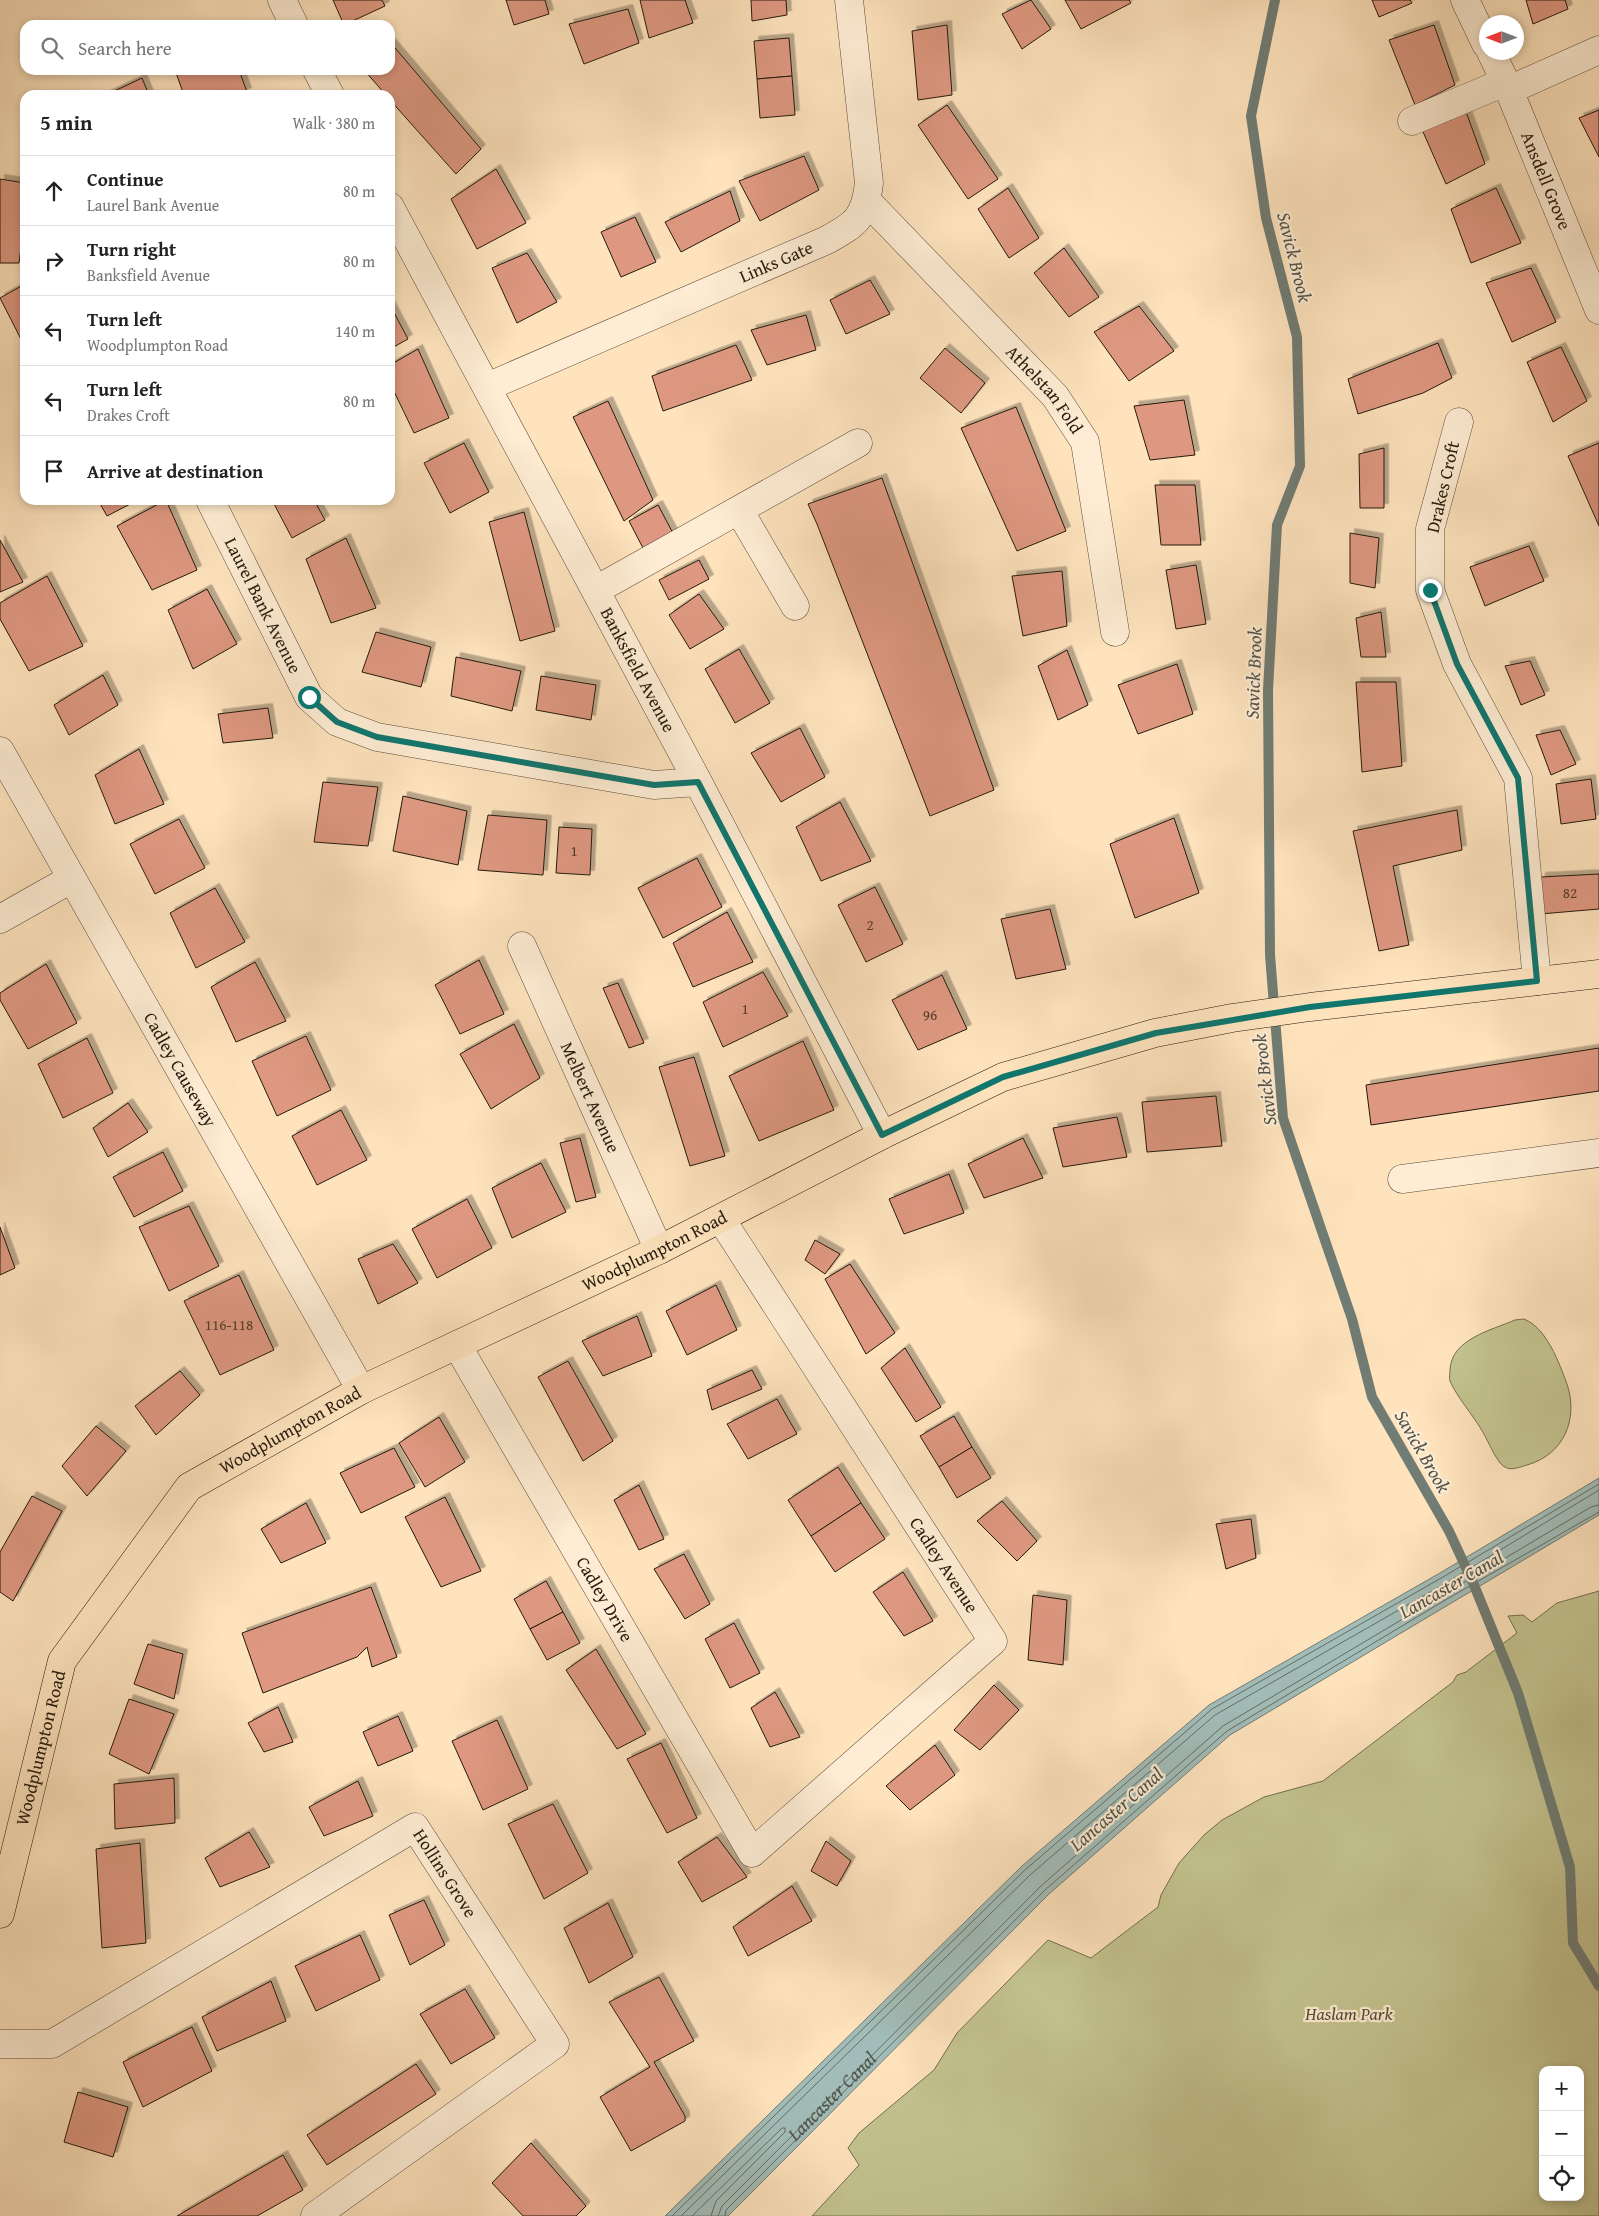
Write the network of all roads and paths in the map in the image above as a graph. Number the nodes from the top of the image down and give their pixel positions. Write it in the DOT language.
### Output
graph roads {
  1 [pos="282,0"];
  2 [pos="849,0"];
  3 [pos="1465,0"];
  4 [pos="292,20"];
  5 [pos="1479,29"];
  6 [pos="1599,50"];
  7 [pos="1495,60"];
  8 [pos="320,75"];
  9 [pos="1507,86"];
  10 [pos="327,90"];
  11 [pos="1412,121"];
  12 [pos="867,201"];
  13 [pos="395,217"];
  14 [pos="1599,310"];
  15 [pos="487,387"];
  16 [pos="1459,422"];
  17 [pos="858,443"];
  18 [pos="213,505"];
  19 [pos="740,510"];
  20 [pos="596,590"];
  21 [pos="795,606"];
  22 [pos="1114,632"];
  23 [pos="0,751"];
  24 [pos="698,782"];
  25 [pos="71,879"];
  26 [pos="0,919"];
  27 [pos="522,946"];
  28 [pos="1599,974"];
  29 [pos="1537,981"];
  30 [pos="882,1135"];
  31 [pos="1599,1153"];
  32 [pos="1402,1179"];
  33 [pos="721,1219"];
  34 [pos="659,1250"];
  35 [pos="457,1345"];
  36 [pos="361,1390"];
  37 [pos="752,1853"];
  38 [pos="6,1874"];
  39 [pos="0,1914"];
  40 [pos="0,2044"];
  41 [pos="315,2216"];
  1 -- 4 [label="street"];
  2 -- 12 [label="street, Links Gate"];
  3 -- 5 [label="street"];
  6 -- 9 [label="street"];
  7 -- 9 [label="street, Ansdell Grove"];
  8 -- 10 [label="street"];
  9 -- 11 [label="street"];
  9 -- 14 [label="street, Ansdell Grove"];
  12 -- 15 [label="street, Links Gate"];
  12 -- 22 [label="street, Athelstan Fold"];
  13 -- 15 [label="street, Banksfield Avenue"];
  15 -- 20 [label="street, Banksfield Avenue"];
  16 -- 29 [label="street, Drakes Croft"];
  17 -- 19 [label="street"];
  18 -- 24 [label="street, Laurel Bank Avenue"];
  19 -- 20 [label="street"];
  19 -- 21 [label="street"];
  20 -- 24 [label="street, Banksfield Avenue"];
  23 -- 25 [label="street, Cadley Causeway"];
  24 -- 30 [label="street, Banksfield Avenue"];
  25 -- 26 [label="street"];
  25 -- 36 [label="street, Cadley Causeway"];
  27 -- 34 [label="street, Melbert Avenue"];
  28 -- 29 [label="main road, Woodplumpton Road"];
  29 -- 30 [label="main road, Woodplumpton Road"];
  30 -- 33 [label="main road, Woodplumpton Road"];
  31 -- 32 [label="street"];
  33 -- 34 [label="main road, Woodplumpton Road"];
  33 -- 37 [label="street, Cadley Avenue"];
  34 -- 35 [label="main road, Woodplumpton Road"];
  35 -- 36 [label="main road, Woodplumpton Road"];
  35 -- 37 [label="street, Cadley Drive"];
  36 -- 38 [label="main road, Woodplumpton Road"];
  38 -- 39 [label="main road, Woodplumpton Road"];
  40 -- 41 [label="street, Hollins Grove"];
}
